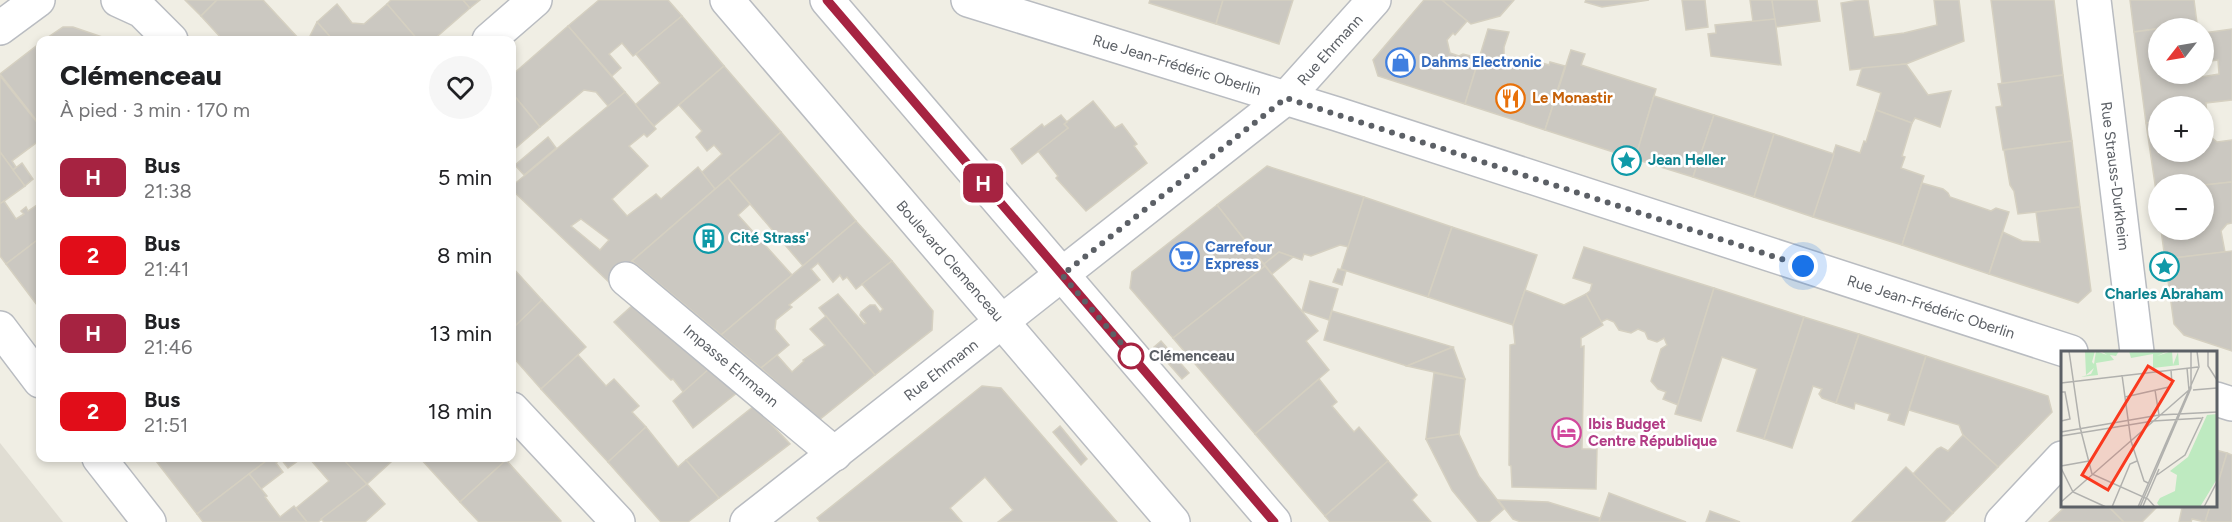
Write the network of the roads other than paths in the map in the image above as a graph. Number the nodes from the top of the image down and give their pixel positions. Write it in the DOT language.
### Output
graph roads {
  1 [pos="38,0"];
  2 [pos="118,0"];
  3 [pos="535,0"];
  4 [pos="726,0"];
  5 [pos="827,0"];
  6 [pos="968,0"];
  7 [pos="1374,0"];
  8 [pos="2094,0"];
  9 [pos="0,28"];
  10 [pos="167,36"];
  11 [pos="494,36"];
  12 [pos="1286,98"];
  13 [pos="1062,275"];
  14 [pos="626,279"];
  15 [pos="1002,322"];
  16 [pos="0,328"];
  17 [pos="2068,351"];
  18 [pos="2137,351"];
  19 [pos="36,376"];
  20 [pos="2217,399"];
  21 [pos="2232,404"];
  22 [pos="516,413"];
  23 [pos="835,453"];
  24 [pos="2061,459"];
  25 [pos="102,462"];
  26 [pos="149,522"];
  27 [pos="618,522"];
  28 [pos="747,522"];
  29 [pos="1173,522"];
  30 [pos="1274,522"];
  31 [pos="2002,522"];
  1 -- 9 [label="street"];
  2 -- 10 [label="street"];
  3 -- 11 [label="street"];
  4 -- 15 [label="street, Boulevard Clemenceau"];
  5 -- 13 [label="street"];
  6 -- 12 [label="street, Rue Jean-Frédéric Oberlin"];
  7 -- 12 [label="street, Rue Ehrmann"];
  8 -- 18 [label="street, Rue Strauss-Durkheim"];
  12 -- 13 [label="street, Rue Ehrmann"];
  12 -- 17 [label="street, Rue Jean-Frédéric Oberlin"];
  13 -- 15 [label="street, Rue Ehrmann"];
  13 -- 30 [label="street"];
  14 -- 23 [label="street, Impasse Ehrmann"];
  15 -- 23 [label="street, Rue Ehrmann"];
  15 -- 29 [label="street, Boulevard Clemenceau"];
  16 -- 19 [label="street"];
  20 -- 21 [label="street"];
  22 -- 27 [label="street"];
  23 -- 28 [label="street, Rue Ehrmann"];
  24 -- 31 [label="street"];
  25 -- 26 [label="street"];
}
